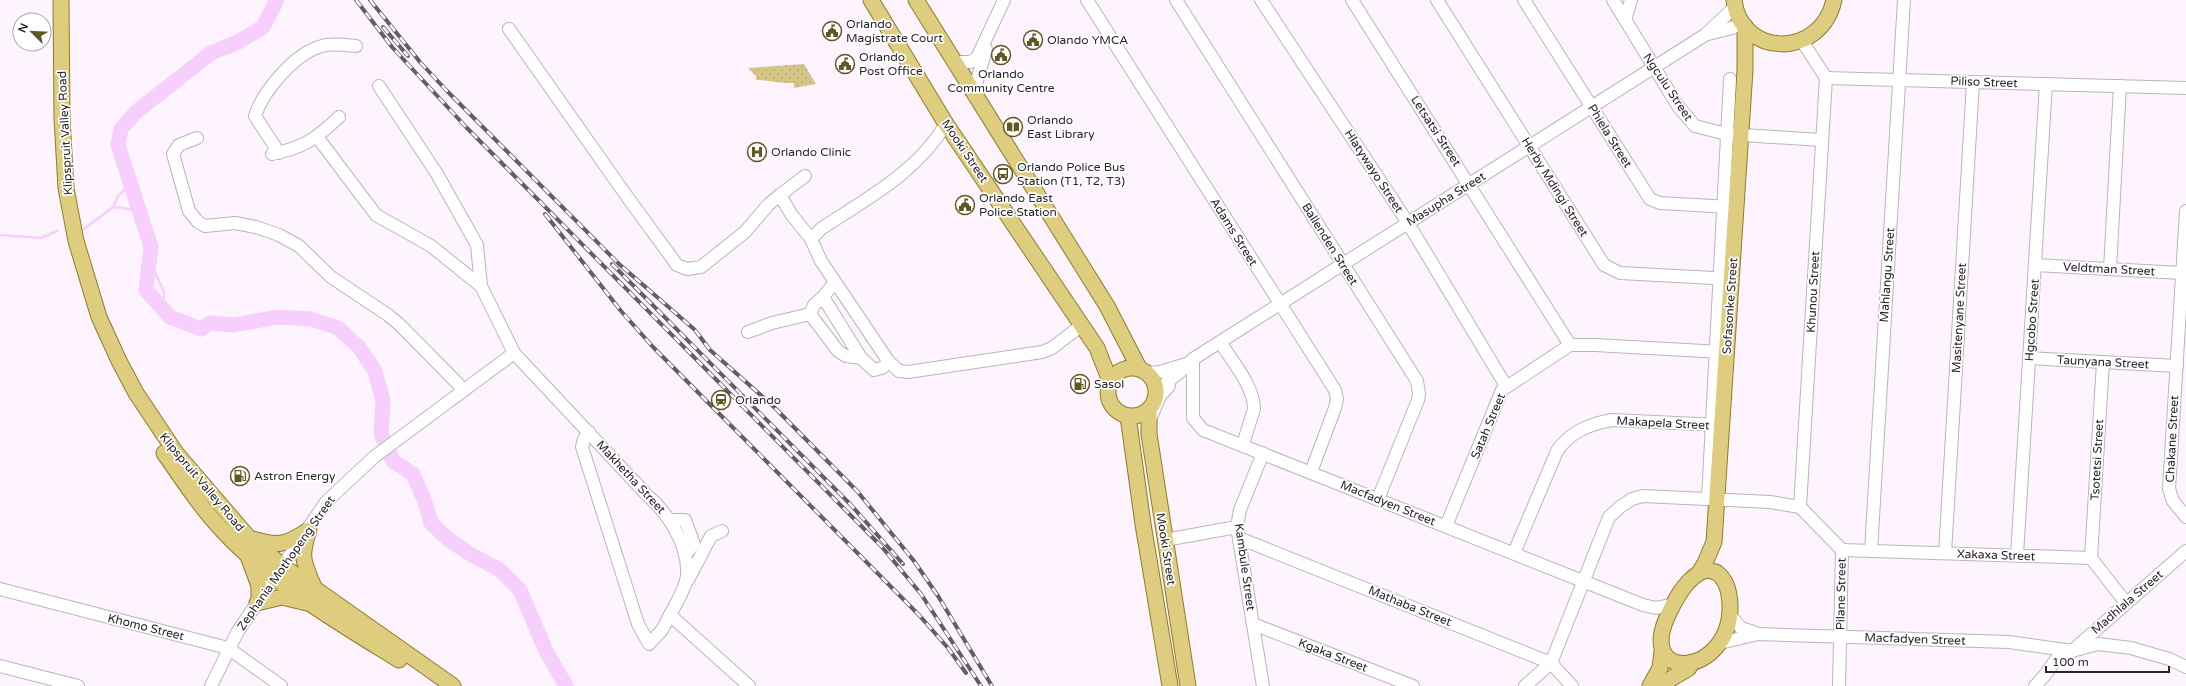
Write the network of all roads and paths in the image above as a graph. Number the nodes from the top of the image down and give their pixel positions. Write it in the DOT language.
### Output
graph roads {
  1 [pos="51,0"];
  2 [pos="61,0"];
  3 [pos="871,0"];
  4 [pos="916,0"];
  5 [pos="1004,0"];
  6 [pos="1087,0"];
  7 [pos="1176,0"];
  8 [pos="1261,0"];
  9 [pos="1352,0"];
  10 [pos="1437,0"];
  11 [pos="1524,0"];
  12 [pos="1613,0"];
  13 [pos="1631,0"];
  14 [pos="1834,0"];
  15 [pos="1904,0"];
  16 [pos="1735,4"];
  17 [pos="1626,20"];
  18 [pos="1744,24"];
  19 [pos="509,29"];
  20 [pos="1705,35"];
  21 [pos="987,38"];
  22 [pos="1802,41"];
  23 [pos="1768,42"];
  24 [pos="356,46"];
  25 [pos="956,62"];
  26 [pos="1654,67"];
  27 [pos="1745,70"];
  28 [pos="1826,78"];
  29 [pos="1730,79"];
  30 [pos="1899,80"];
  31 [pos="1973,82"];
  32 [pos="2046,84"];
  33 [pos="379,86"];
  34 [pos="2120,86"];
  35 [pos="2186,88"];
  36 [pos="974,91"];
  37 [pos="1592,106"];
  38 [pos="339,117"];
  39 [pos="950,129"];
  40 [pos="1726,134"];
  41 [pos="1741,135"];
  42 [pos="197,138"];
  43 [pos="318,138"];
  44 [pos="1822,140"];
  45 [pos="1529,146"];
  46 [pos="805,176"];
  47 [pos="1470,184"];
  48 [pos="780,195"];
  49 [pos="1729,207"];
  50 [pos="2186,211"];
  51 [pos="1408,223"];
  52 [pos="811,239"];
  53 [pos="1342,264"];
  54 [pos="2035,265"];
  55 [pos="2110,269"];
  56 [pos="2182,273"];
  57 [pos="1725,279"];
  58 [pos="835,282"];
  59 [pos="480,286"];
  60 [pos="823,297"];
  61 [pos="1280,304"];
  62 [pos="810,314"];
  63 [pos="1082,325"];
  64 [pos="748,332"];
  65 [pos="1220,342"];
  66 [pos="1570,345"];
  67 [pos="514,352"];
  68 [pos="1721,352"];
  69 [pos="862,358"];
  70 [pos="2029,358"];
  71 [pos="889,362"];
  72 [pos="2103,362"];
  73 [pos="1187,364"];
  74 [pos="2177,366"];
  75 [pos="1144,370"];
  76 [pos="1110,381"];
  77 [pos="1506,386"];
  78 [pos="464,390"];
  79 [pos="1157,390"];
  80 [pos="1124,415"];
  81 [pos="1149,417"];
  82 [pos="1717,425"];
  83 [pos="589,432"];
  84 [pos="1242,444"];
  85 [pos="1263,453"];
  86 [pos="1311,472"];
  87 [pos="1378,499"];
  88 [pos="1712,499"];
  89 [pos="1800,507"];
  90 [pos="2186,517"];
  91 [pos="1446,526"];
  92 [pos="308,530"];
  93 [pos="722,531"];
  94 [pos="1238,533"];
  95 [pos="249,538"];
  96 [pos="1165,540"];
  97 [pos="1714,542"];
  98 [pos="1842,550"];
  99 [pos="1870,551"];
  100 [pos="2186,551"];
  101 [pos="1514,553"];
  102 [pos="1945,553"];
  103 [pos="247,554"];
  104 [pos="2017,555"];
  105 [pos="2092,558"];
  106 [pos="280,572"];
  107 [pos="1699,572"];
  108 [pos="1724,579"];
  109 [pos="1583,581"];
  110 [pos="314,587"];
  111 [pos="683,588"];
  112 [pos="0,590"];
  113 [pos="258,602"];
  114 [pos="2126,603"];
  115 [pos="1643,605"];
  116 [pos="1672,605"];
  117 [pos="315,606"];
  118 [pos="670,615"];
  119 [pos="1730,615"];
  120 [pos="1253,624"];
  121 [pos="1663,632"];
  122 [pos="1758,634"];
  123 [pos="1840,636"];
  124 [pos="1720,642"];
  125 [pos="228,648"];
  126 [pos="2072,651"];
  127 [pos="1662,652"];
  128 [pos="1551,663"];
  129 [pos="0,666"];
  130 [pos="2186,667"];
  131 [pos="1690,668"];
  132 [pos="78,686"];
  133 [pos="211,686"];
  134 [pos="281,686"];
  135 [pos="438,686"];
  136 [pos="453,686"];
  137 [pos="749,686"];
  138 [pos="1170,686"];
  139 [pos="1188,686"];
  140 [pos="1263,686"];
  141 [pos="1413,686"];
  142 [pos="1525,686"];
  143 [pos="1572,686"];
  144 [pos="1650,686"];
  145 [pos="1659,686"];
  146 [pos="1839,686"];
  147 [pos="2034,686"];
  1 -- 103 [label="main road, Klipspruit Valley Road"];
  2 -- 95 [label="main road, Klipspruit Valley Road"];
  3 -- 39 [label="main road, Mooki Street"];
  4 -- 25 [label="main road"];
  5 -- 21 [label="street"];
  6 -- 61 [label="street, Adams Street"];
  7 -- 53 [label="street, Ballenden Street"];
  8 -- 51 [label="street, Hlatywayo Street"];
  9 -- 47 [label="street, Letsatsi Street"];
  10 -- 45 [label="street, Herby Mdingi Street"];
  11 -- 37 [label="street, Phiela Street"];
  12 -- 17 [label="street, Ngculu Street"];
  13 -- 17 [label="street"];
  14 -- 22 [label="main road, Sofasonke Street"];
  15 -- 30 [label="street, Mahlangu Street"];
  16 -- 18 [label="main road, Sofasonke Street"];
  16 -- 20 [label="street, Masupha Street"];
  17 -- 26 [label="street, Ngculu Street"];
  18 -- 20 [label="street, Masupha Street"];
  18 -- 23 [label="main road, Sofasonke Street"];
  18 -- 27 [label="main road, Sofasonke Street"];
  19 -- 48 [label="street"];
  20 -- 26 [label="street, Masupha Street"];
  21 -- 25 [label="street"];
  21 -- 36 [label="street"];
  22 -- 23 [label="main road, Sofasonke Street"];
  22 -- 28 [label="street"];
  23 -- 27 [label="main road, Sofasonke Street"];
  24 -- 43 [label="street"];
  25 -- 36 [label="main road"];
  26 -- 37 [label="street, Masupha Street"];
  26 -- 40 [label="street, Ngculu Street"];
  27 -- 41 [label="main road, Sofasonke Street"];
  28 -- 30 [label="street, Piliso Street"];
  28 -- 44 [label="street, Khunou Street"];
  29 -- 40 [label="street"];
  30 -- 31 [label="street, Piliso Street"];
  30 -- 99 [label="street, Mahlangu Street"];
  31 -- 32 [label="street, Piliso Street"];
  31 -- 102 [label="street, Masitenyane Street"];
  32 -- 34 [label="street, Piliso Street"];
  32 -- 54 [label="street, Hgcobo Street"];
  33 -- 59 [label="street"];
  34 -- 35 [label="street, Piliso Street"];
  34 -- 55 [label="street"];
  36 -- 75 [label="main road"];
  37 -- 45 [label="street, Masupha Street"];
  37 -- 49 [label="street, Phiela Street"];
  38 -- 43 [label="street"];
  39 -- 52 [label="street"];
  39 -- 63 [label="main road, Mooki Street"];
  40 -- 41 [label="street, Ngculu Street"];
  40 -- 49 [label="street"];
  41 -- 44 [label="street, Ngculu Street"];
  41 -- 49 [label="main road, Sofasonke Street"];
  42 -- 78 [label="street"];
  43 -- 59 [label="street"];
  44 -- 89 [label="street, Khunou Street"];
  45 -- 47 [label="street, Masupha Street"];
  45 -- 57 [label="street, Herby Mdingi Street"];
  46 -- 48 [label="street"];
  47 -- 51 [label="street, Masupha Street"];
  47 -- 66 [label="street, Letsatsi Street"];
  48 -- 52 [label="street"];
  49 -- 57 [label="main road, Sofasonke Street"];
  50 -- 56 [label="street, Chakane Street"];
  51 -- 53 [label="street, Masupha Street"];
  51 -- 77 [label="street, Hlatywayo Street"];
  52 -- 58 [label="street"];
  53 -- 61 [label="street, Masupha Street"];
  53 -- 87 [label="street, Ballenden Street"];
  54 -- 55 [label="street, Veldtman Street"];
  54 -- 70 [label="street, Hgcobo Street"];
  55 -- 56 [label="street, Veldtman Street"];
  56 -- 74 [label="street, Chakane Street"];
  57 -- 68 [label="main road, Sofasonke Street"];
  58 -- 60 [label="street"];
  58 -- 71 [label="street"];
  59 -- 67 [label="street, Makhetha Street"];
  60 -- 62 [label="street"];
  60 -- 69 [label="street"];
  61 -- 65 [label="street, Masupha Street"];
  61 -- 86 [label="street, Adams Street"];
  62 -- 64 [label="street"];
  62 -- 69 [label="street"];
  63 -- 71 [label="street"];
  63 -- 76 [label="main road, Mooki Street"];
  65 -- 73 [label="street, Masupha Street"];
  65 -- 84 [label="street"];
  66 -- 68 [label="street"];
  66 -- 77 [label="street, Satah Street"];
  67 -- 78 [label="street, Zephania Mothopeng Street"];
  67 -- 83 [label="street, Makhetha Street"];
  68 -- 82 [label="main road, Sofasonke Street"];
  69 -- 71 [label="street"];
  70 -- 72 [label="street, Taunyana Street"];
  70 -- 104 [label="street, Hgcobo Street"];
  72 -- 74 [label="street, Taunyana Street"];
  72 -- 105 [label="street, Tsotetsi Street"];
  73 -- 75 [label="street, Masupha Street"];
  73 -- 79 [label="street, Masupha Street"];
  73 -- 81 [label="street"];
  73 -- 84 [label="street, Macfadyen Street"];
  74 -- 90 [label="street, Chakane Street"];
  75 -- 76 [label="main road"];
  75 -- 79 [label="main road"];
  76 -- 80 [label="main road"];
  77 -- 91 [label="street, Satah Street"];
  78 -- 92 [label="street, Zephania Mothopeng Street"];
  79 -- 81 [label="main road"];
  80 -- 81 [label="main road"];
  80 -- 138 [label="main road, Mooki Street"];
  81 -- 96 [label="main road, Mooki Street"];
  82 -- 88 [label="main road, Sofasonke Street"];
  82 -- 101 [label="street, Makapela Street"];
  83 -- 111 [label="street, Makhetha Street"];
  83 -- 118 [label="street, Makhetha Street"];
  84 -- 85 [label="street, Macfadyen Street"];
  85 -- 86 [label="street, Macfadyen Street"];
  85 -- 94 [label="street, Kambule Street"];
  86 -- 87 [label="street, Macfadyen Street"];
  87 -- 91 [label="street, Macfadyen Street"];
  88 -- 89 [label="street"];
  88 -- 97 [label="main road, Sofasonke Street"];
  88 -- 109 [label="street"];
  89 -- 98 [label="street, Pilane Street"];
  91 -- 101 [label="street, Macfadyen Street"];
  92 -- 95 [label="main road"];
  92 -- 106 [label="street, Zephania Mothopeng Street"];
  92 -- 110 [label="main road"];
  93 -- 111 [label="street"];
  94 -- 96 [label="street"];
  94 -- 120 [label="street, Kambule Street"];
  94 -- 128 [label="street, Mathaba Street"];
  95 -- 106 [label="main road, Klipspruit Valley Road"];
  96 -- 139 [label="main road, Mooki Street"];
  97 -- 107 [label="main road, Sofasonke Street"];
  97 -- 108 [label="main road, Sofasonke Street"];
  98 -- 99 [label="street, Xakaxa Street"];
  98 -- 123 [label="street, Pilane Street"];
  99 -- 102 [label="street, Xakaxa Street"];
  100 -- 114 [label="street, Madhlala Street"];
  101 -- 109 [label="street, Macfadyen Street"];
  102 -- 104 [label="street, Xakaxa Street"];
  103 -- 106 [label="main road, Klipspruit Valley Road"];
  103 -- 113 [label="main road"];
  104 -- 105 [label="street, Xakaxa Street"];
  105 -- 114 [label="street"];
  106 -- 110 [label="main road, Klipspruit Valley Road"];
  106 -- 113 [label="street, Zephania Mothopeng Street"];
  106 -- 117 [label="main road, Klipspruit Valley Road"];
  107 -- 108 [label="main road"];
  107 -- 116 [label="main road, Sofasonke Street"];
  108 -- 119 [label="main road, Sofasonke Street"];
  109 -- 115 [label="street, Macfadyen Street"];
  109 -- 128 [label="street"];
  110 -- 136 [label="main road, Klipspruit Valley Road"];
  111 -- 118 [label="street, Makhetha Street"];
  112 -- 125 [label="street, Khomo Street"];
  113 -- 117 [label="main road"];
  113 -- 125 [label="street, Zephania Mothopeng Street"];
  114 -- 126 [label="street, Madhlala Street"];
  115 -- 116 [label="street, Macfadyen Street"];
  115 -- 121 [label="street, Macfadyen Street"];
  116 -- 121 [label="main road, Sofasonke Street"];
  117 -- 135 [label="main road, Klipspruit Valley Road"];
  118 -- 137 [label="street"];
  119 -- 122 [label="street, Macfadyen Street"];
  119 -- 124 [label="main road, Sofasonke Street"];
  120 -- 140 [label="street, Kambule Street"];
  120 -- 141 [label="street, Kgaka Street"];
  121 -- 127 [label="main road, Sofasonke Street"];
  122 -- 123 [label="street, Macfadyen Street"];
  122 -- 124 [label="street, Macfadyen Street"];
  123 -- 126 [label="street, Macfadyen Street"];
  123 -- 146 [label="street, Pilane Street"];
  124 -- 131 [label="main road, Sofasonke Street"];
  125 -- 133 [label="street, Zephania Mothopeng Street"];
  125 -- 134 [label="street, Khomo Street"];
  126 -- 130 [label="street"];
  126 -- 147 [label="street, Madhlala Street"];
  127 -- 131 [label="main road"];
  127 -- 144 [label="main road, Sofasonke Street"];
  128 -- 142 [label="street"];
  128 -- 143 [label="street, Mathaba Street"];
  129 -- 132 [label="street"];
  131 -- 145 [label="main road, Sofasonke Street"];
}
